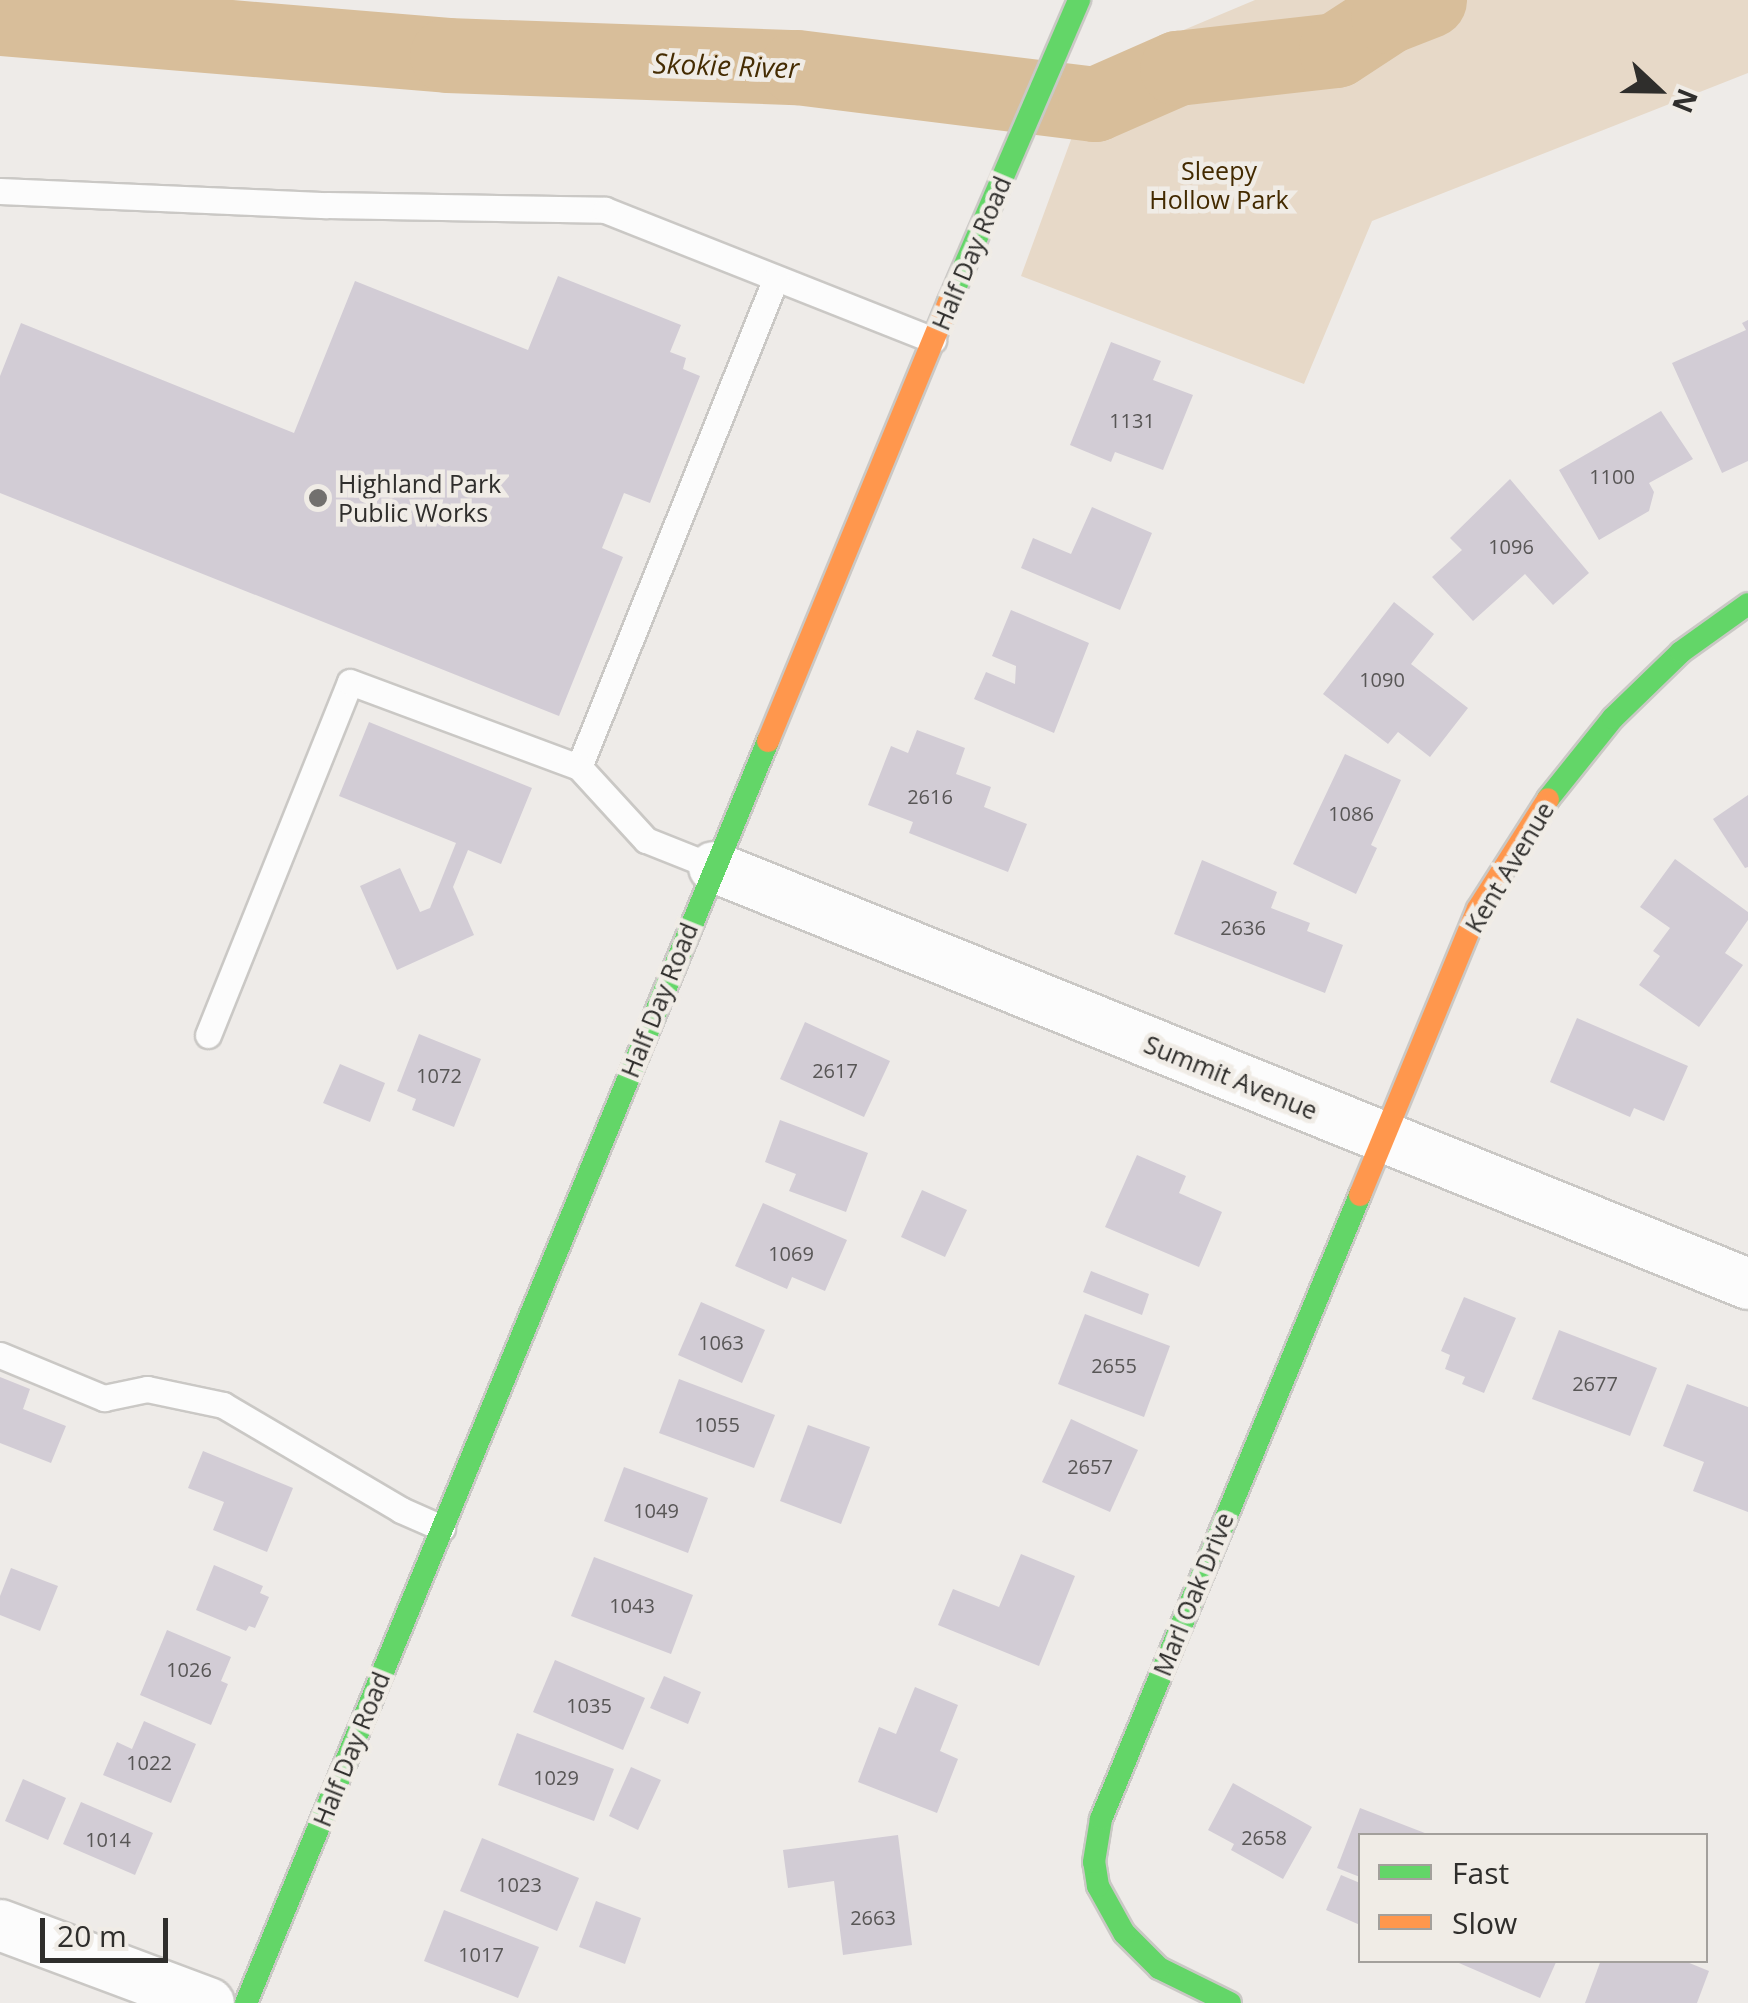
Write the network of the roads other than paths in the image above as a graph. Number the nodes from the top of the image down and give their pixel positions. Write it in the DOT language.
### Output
graph roads {
  1 [pos="1076,6"];
  2 [pos="0,191"];
  3 [pos="776,278"];
  4 [pos="933,340"];
  5 [pos="1748,604"];
  6 [pos="579,767"];
  7 [pos="714,868"];
  8 [pos="208,1035"];
  9 [pos="1382,1138"];
  10 [pos="1748,1284"];
  11 [pos="0,1356"];
  12 [pos="442,1528"];
  13 [pos="0,1924"];
  14 [pos="209,2003"];
  15 [pos="246,2003"];
  16 [pos="1230,2003"];
  1 -- 4 [label="main road, Half Day Road"];
  2 -- 3 [label="lane"];
  3 -- 4 [label="lane"];
  3 -- 6 [label="lane"];
  4 -- 7 [label="main road, Half Day Road"];
  5 -- 9 [label="main road, Kent Avenue"];
  6 -- 7 [label="lane"];
  6 -- 8 [label="lane"];
  7 -- 9 [label="street, Summit Avenue"];
  7 -- 12 [label="main road, Half Day Road"];
  9 -- 10 [label="street, Summit Avenue"];
  9 -- 16 [label="main road, Marl Oak Drive"];
  11 -- 12 [label="lane"];
  12 -- 15 [label="main road, Half Day Road"];
  13 -- 14 [label="street"];
}
